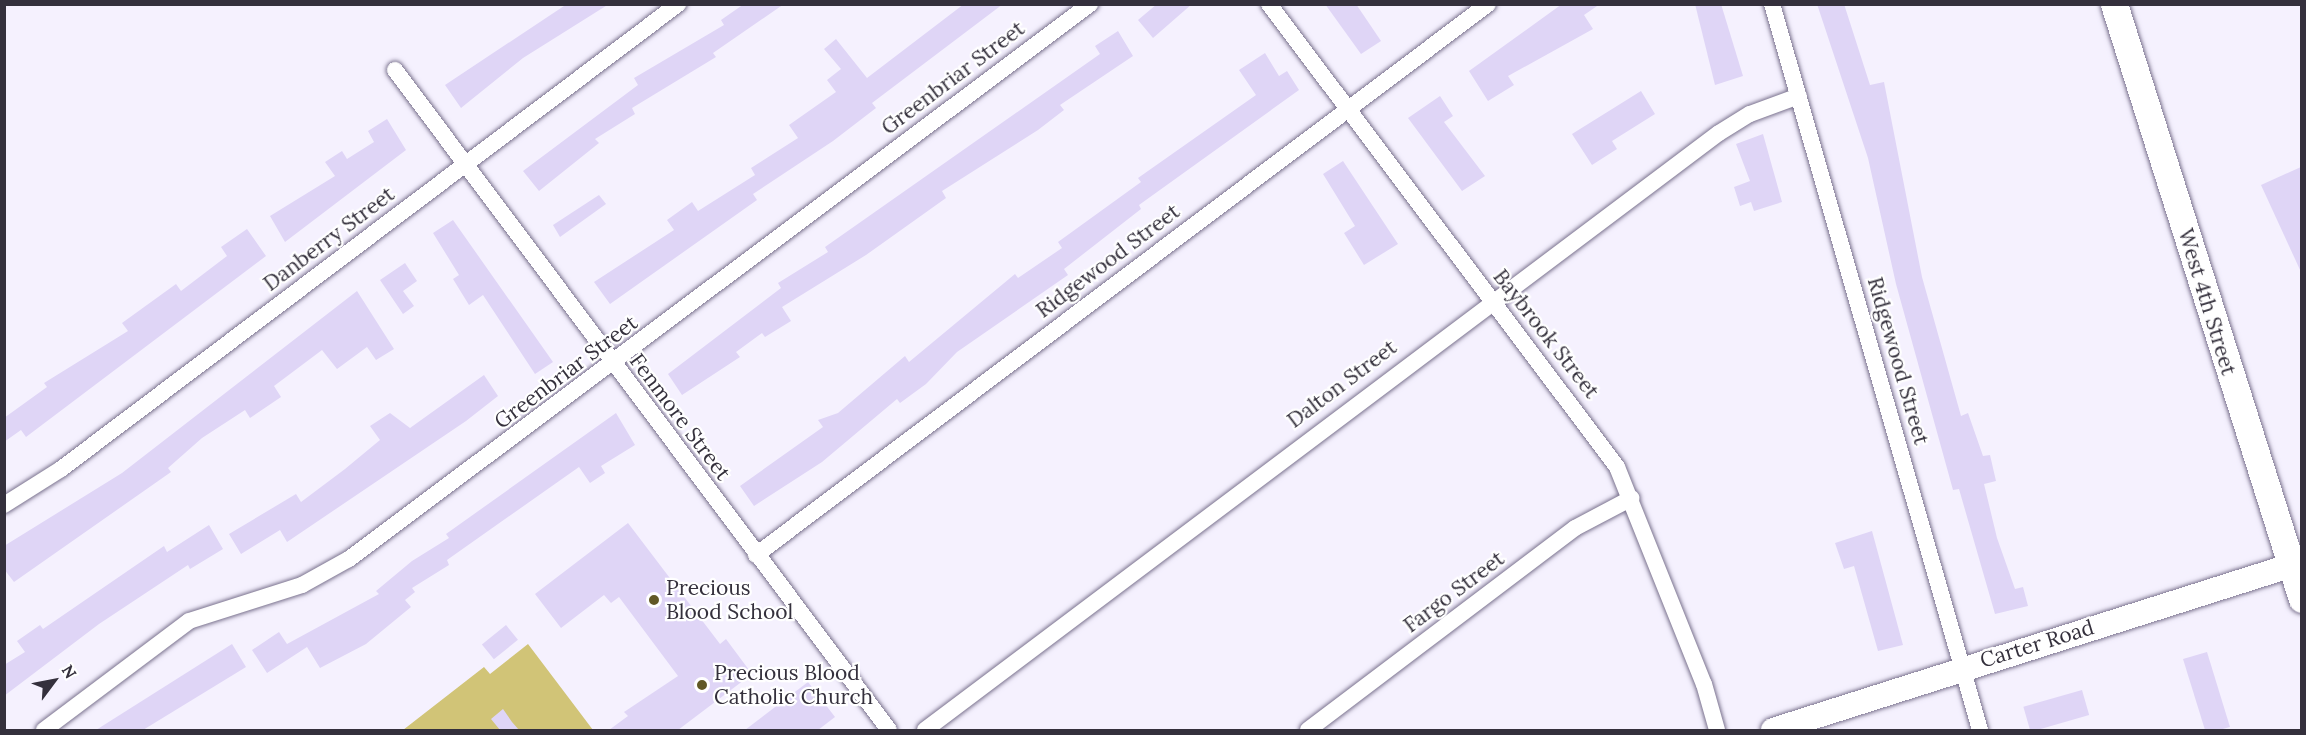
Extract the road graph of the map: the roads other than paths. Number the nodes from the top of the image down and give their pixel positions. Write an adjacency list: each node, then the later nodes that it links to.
1 (678, 4): 10 (street, Danberry Street)
2 (1090, 4): 12 (street, Greenbriar Street)
3 (1269, 4): 9 (street, Baybrook Street)
4 (1488, 4): 9 (street, Ridgewood Street)
5 (1772, 4): 8 (street, Ridgewood Street)
6 (2114, 4): 16 (main road, West 4th Street)
7 (395, 70): 10 (street, Fenmore Street)
8 (1800, 96): 11 (street, Dalton Street); 18 (street, Ridgewood Street)
9 (1347, 108): 11 (street, Baybrook Street); 15 (street, Ridgewood Street)
10 (465, 166): 12 (street, Fenmore Street); 14 (street, Danberry Street)
11 (1491, 302): 13 (street, Baybrook Street); 21 (street, Dalton Street)
12 (613, 366): 15 (street, Fenmore Street); 19 (street, Greenbriar Street)
13 (1632, 498): 22 (street, Fargo Street); 23 (street, Baybrook Street)
14 (4, 505)
15 (756, 555): 20 (street, Fenmore Street)
16 (2296, 563): 17 (main road, West 4th Street); 18 (main road, Carter Road)
17 (2301, 600)
18 (1962, 668): 24 (main road, Carter Road); 25 (street, Ridgewood Street)
19 (44, 730)
20 (889, 730)
21 (925, 730)
22 (1308, 730)
23 (1717, 730)
24 (1773, 730)
25 (1980, 730)

